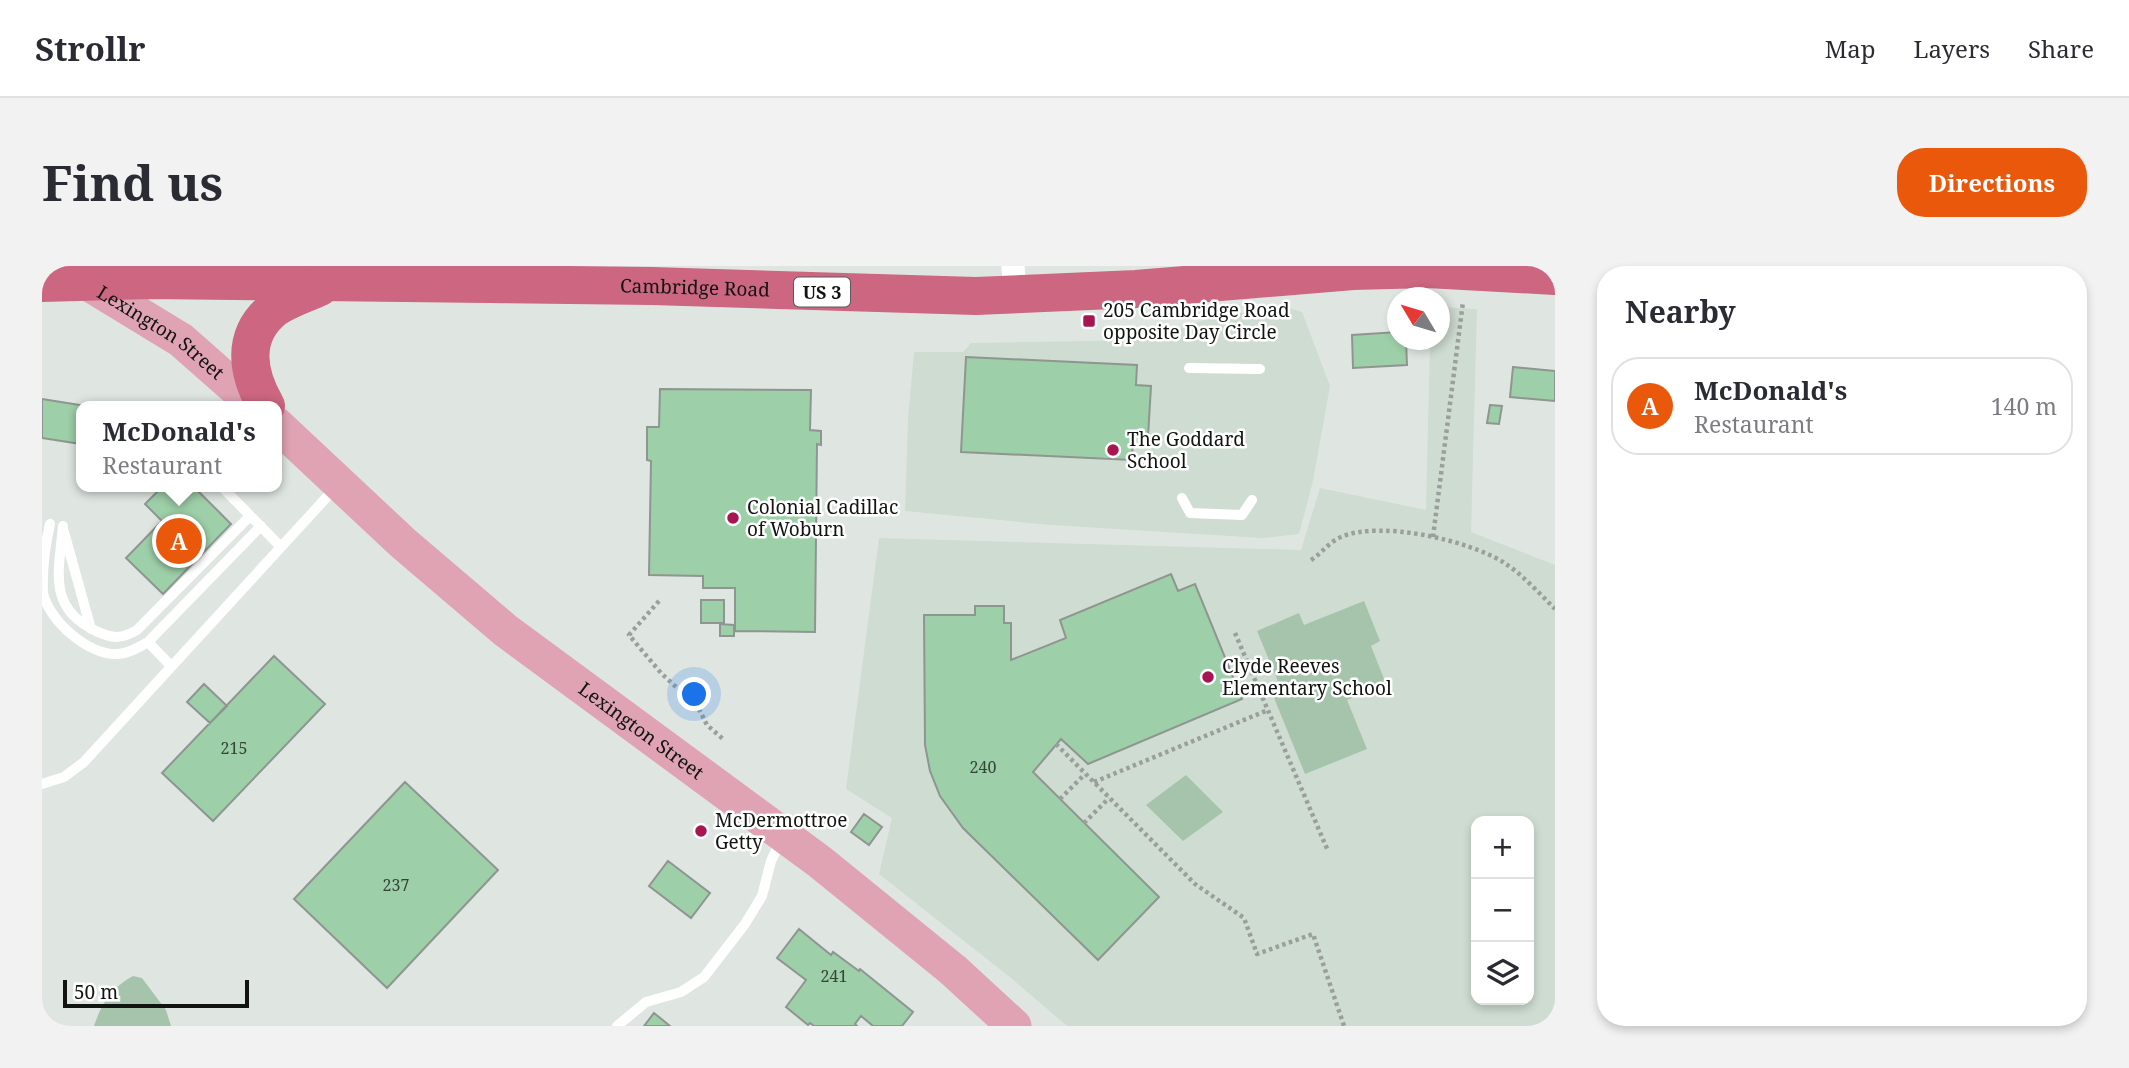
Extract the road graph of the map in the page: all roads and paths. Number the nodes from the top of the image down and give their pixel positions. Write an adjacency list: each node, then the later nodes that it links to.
1 (72, 274): 5 (highway, Cambridge Road / US 3); 6 (highway, Cambridge Road / US 3); 10 (main road, Lexington Street)
2 (1555, 275): 4 (highway, Cambridge Road / US 3)
3 (725, 277): 4 (highway, Cambridge Road / US 3); 6 (highway, Cambridge Road / US 3)
4 (1014, 280)
5 (42, 284)
6 (329, 284): 11 (highway)
7 (1464, 292): 20 (path)
8 (1189, 368): 9 (lane)
9 (1261, 369)
10 (251, 401)
11 (262, 401)
12 (282, 429): 13 (main road, Lexington Street)
13 (339, 484): 21 (lane); 38 (main road, Lexington Street)
14 (227, 492): 17 (lane)
15 (1182, 498): 16 (lane)
16 (1252, 500)
17 (250, 516): 19 (lane); 25 (lane)
18 (50, 524): 27 (lane)
19 (261, 526): 21 (lane); 27 (lane)
20 (1433, 537): 22 (path); 24 (path)
21 (281, 547): 28 (lane)
22 (1311, 559)
23 (659, 601): 30 (path)
24 (1555, 609)
25 (91, 629): 25 (lane)
26 (1236, 633): 29 (path)
27 (148, 642): 28 (lane)
28 (171, 666): 34 (lane)
29 (1268, 710): 33 (path); 39 (path)
30 (723, 739)
31 (1056, 744): 32 (path)
32 (1085, 774): 33 (path); 36 (path)
33 (1094, 783): 35 (path)
34 (42, 784)
35 (1109, 798): 37 (path); 42 (path)
36 (1060, 799)
37 (1084, 823)
38 (784, 835): 40 (lane); 41 (main road, Lexington Street)
39 (1328, 851)
40 (617, 1026)
41 (1014, 1026)
42 (1344, 1026)

